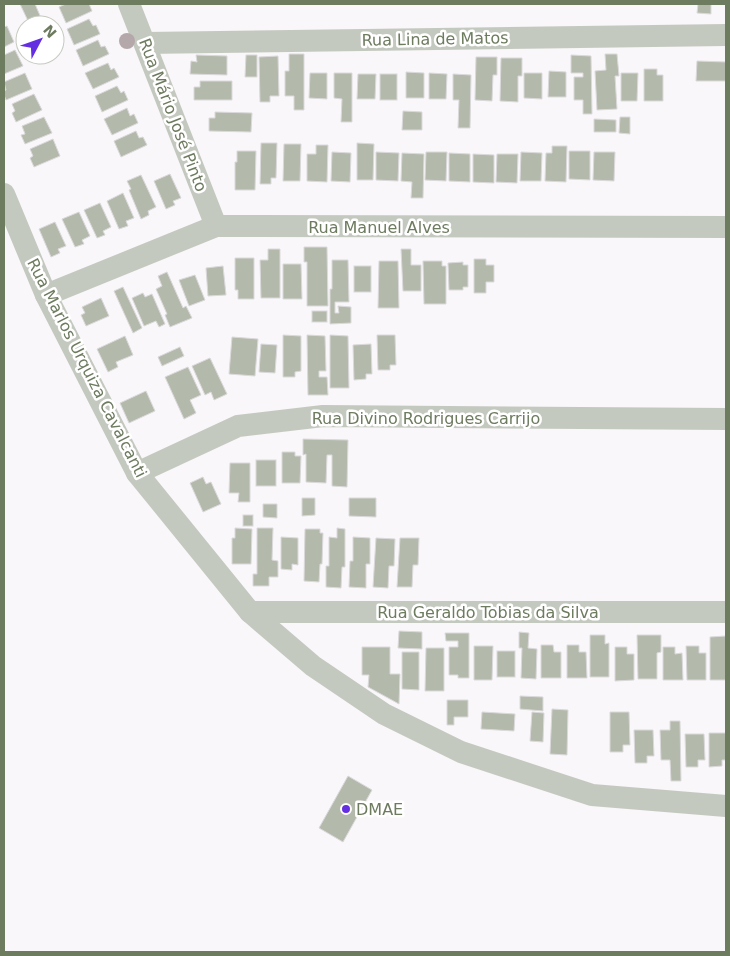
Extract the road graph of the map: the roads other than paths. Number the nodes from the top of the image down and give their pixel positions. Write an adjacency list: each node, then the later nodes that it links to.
1 (129, 4): 3 (street, Rua Mário José Pinto)
2 (726, 35): 3 (street, Rua Lina de Matos)
3 (145, 43): 5 (street, Rua Mário José Pinto)
4 (4, 194): 7 (street, Rua Marlos Urquiza Cavalcanti)
5 (216, 226): 6 (street, Rua Manuel Alves); 7 (street, Rua Manuel Alves)
6 (726, 227)
7 (46, 295): 9 (street, Rua Marlos Urquiza Cavalcanti)
8 (726, 419): 9 (street, Rua Divino Rodrigues Carrijo)
9 (137, 473): 10 (street, Rua Marlos Urquiza Cavalcanti)
10 (250, 612): 11 (street, Rua Geraldo Tobias da Silva); 12 (street, Rua Marlos Urquiza Cavalcanti)
11 (726, 612)
12 (726, 806)

